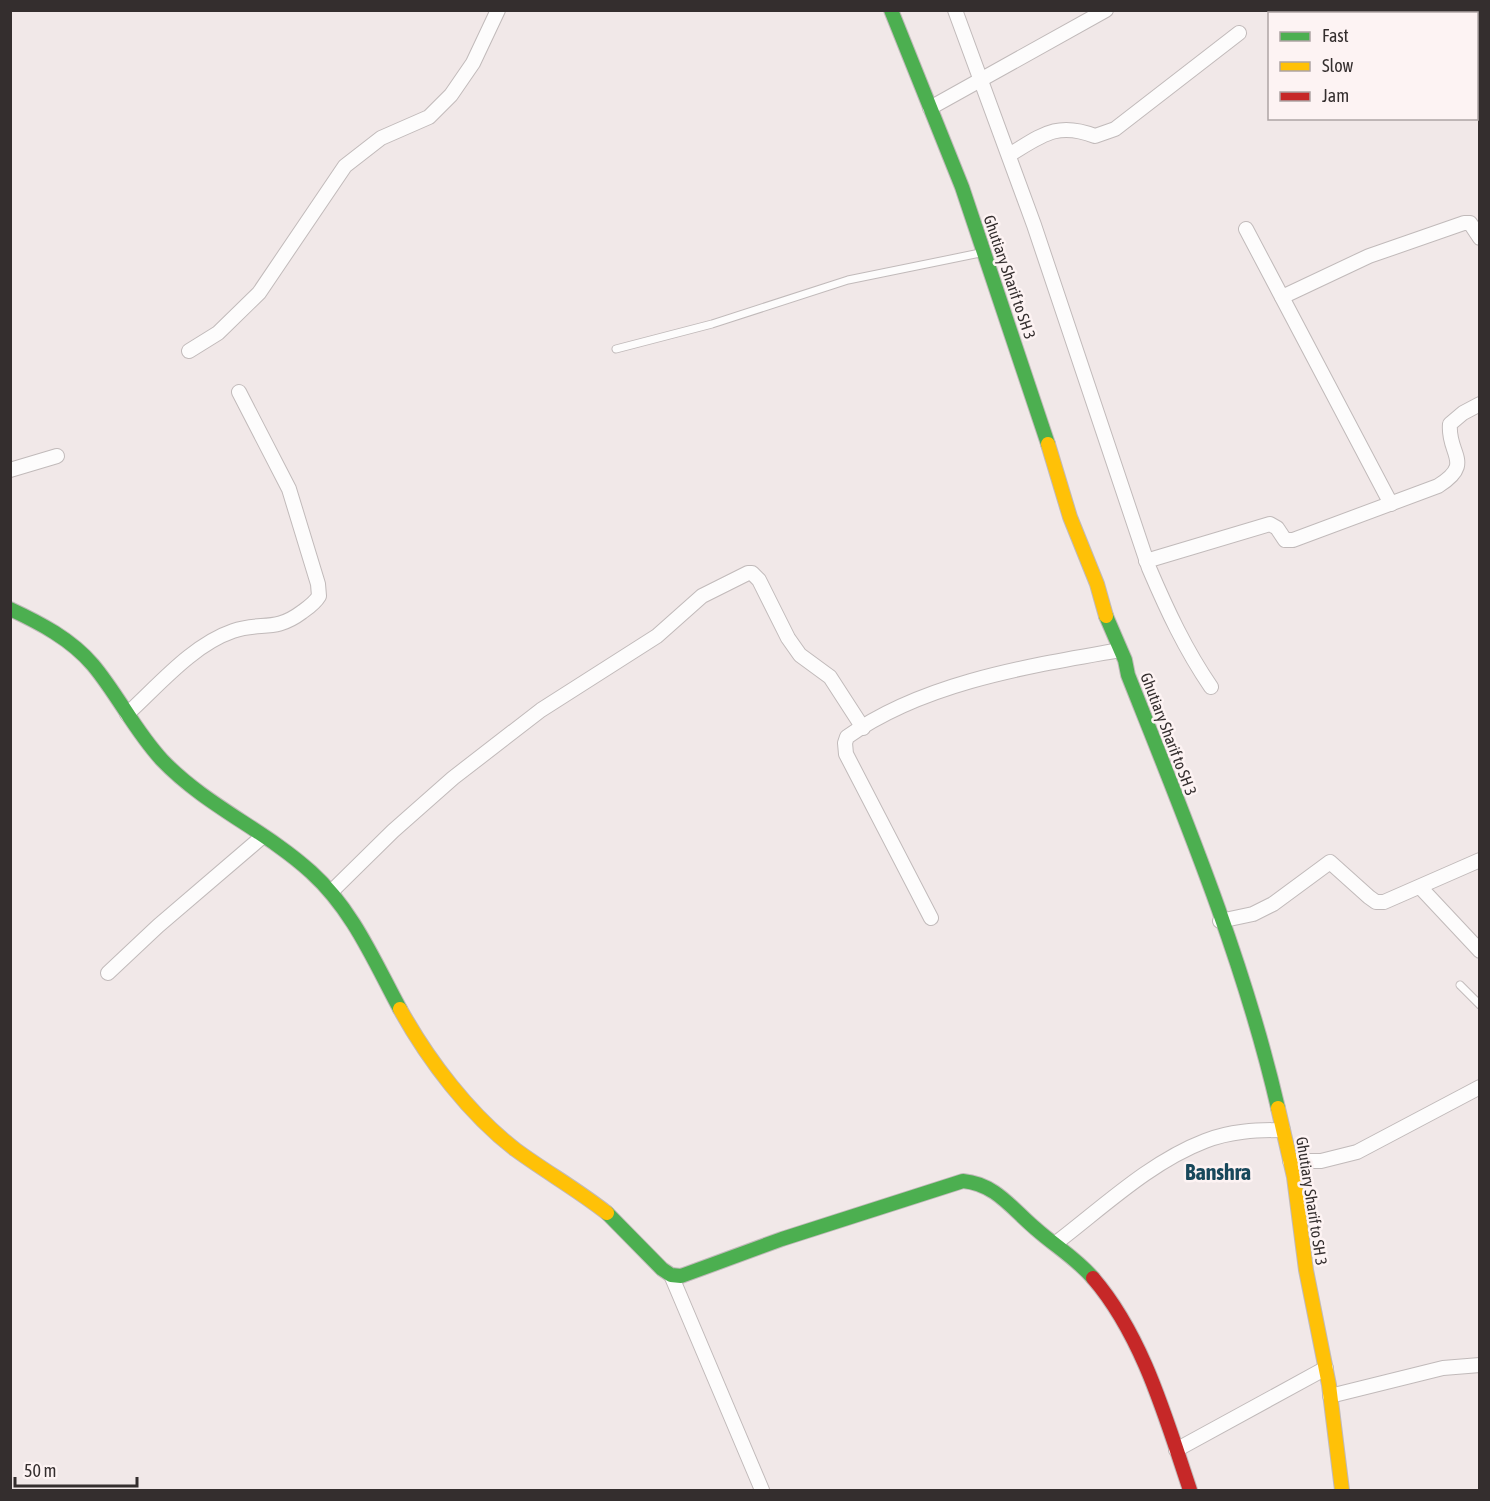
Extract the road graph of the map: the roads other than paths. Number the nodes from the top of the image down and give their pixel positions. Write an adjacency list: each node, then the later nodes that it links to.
1 (498, 10): 14 (street)
2 (891, 10): 7 (street, Ghutiary Sharif to SH 3)
3 (955, 10): 6 (street)
4 (1106, 10): 6 (street)
5 (1239, 33): 8 (street)
6 (975, 83): 7 (street); 8 (street)
7 (935, 104): 11 (street, Ghutiary Sharif to SH 3)
8 (1008, 155): 20 (street)
9 (1246, 229): 12 (street)
10 (1479, 238): 12 (street)
11 (982, 252): 13 (lane); 22 (street, Ghutiary Sharif to SH 3)
12 (1282, 297): 19 (street)
13 (616, 349)
14 (189, 351)
15 (239, 392): 24 (street)
16 (1479, 404): 19 (street)
17 (57, 456): 18 (street)
18 (10, 470)
19 (1391, 504): 20 (street)
20 (1146, 561): 23 (street)
21 (10, 609): 24 (street)
22 (1120, 650): 25 (street); 31 (street, Ghutiary Sharif to SH 3)
23 (1211, 687)
24 (128, 714): 26 (street)
25 (862, 728): 29 (street); 30 (street)
26 (262, 837): 29 (street); 33 (street)
27 (1479, 860): 28 (street)
28 (1420, 887): 31 (street); 32 (street)
29 (331, 892): 40 (street)
30 (931, 918)
31 (1220, 921): 37 (street, Ghutiary Sharif to SH 3)
32 (1479, 951)
33 (108, 973)
34 (1460, 985): 35 (lane)
35 (1479, 1005)
36 (1479, 1087): 38 (street)
37 (1283, 1130): 38 (street, Ghutiary Sharif to SH 3); 39 (street)
38 (1290, 1161): 42 (street, Ghutiary Sharif to SH 3)
39 (1056, 1243): 40 (street); 44 (street)
40 (671, 1275): 45 (street)
41 (1479, 1365): 43 (street)
42 (1326, 1368): 43 (street, Ghutiary Sharif to SH 3); 44 (street)
43 (1330, 1396): 47 (street, Ghutiary Sharif to SH 3)
44 (1176, 1450): 46 (street)
45 (762, 1491)
46 (1190, 1491)
47 (1342, 1491)

